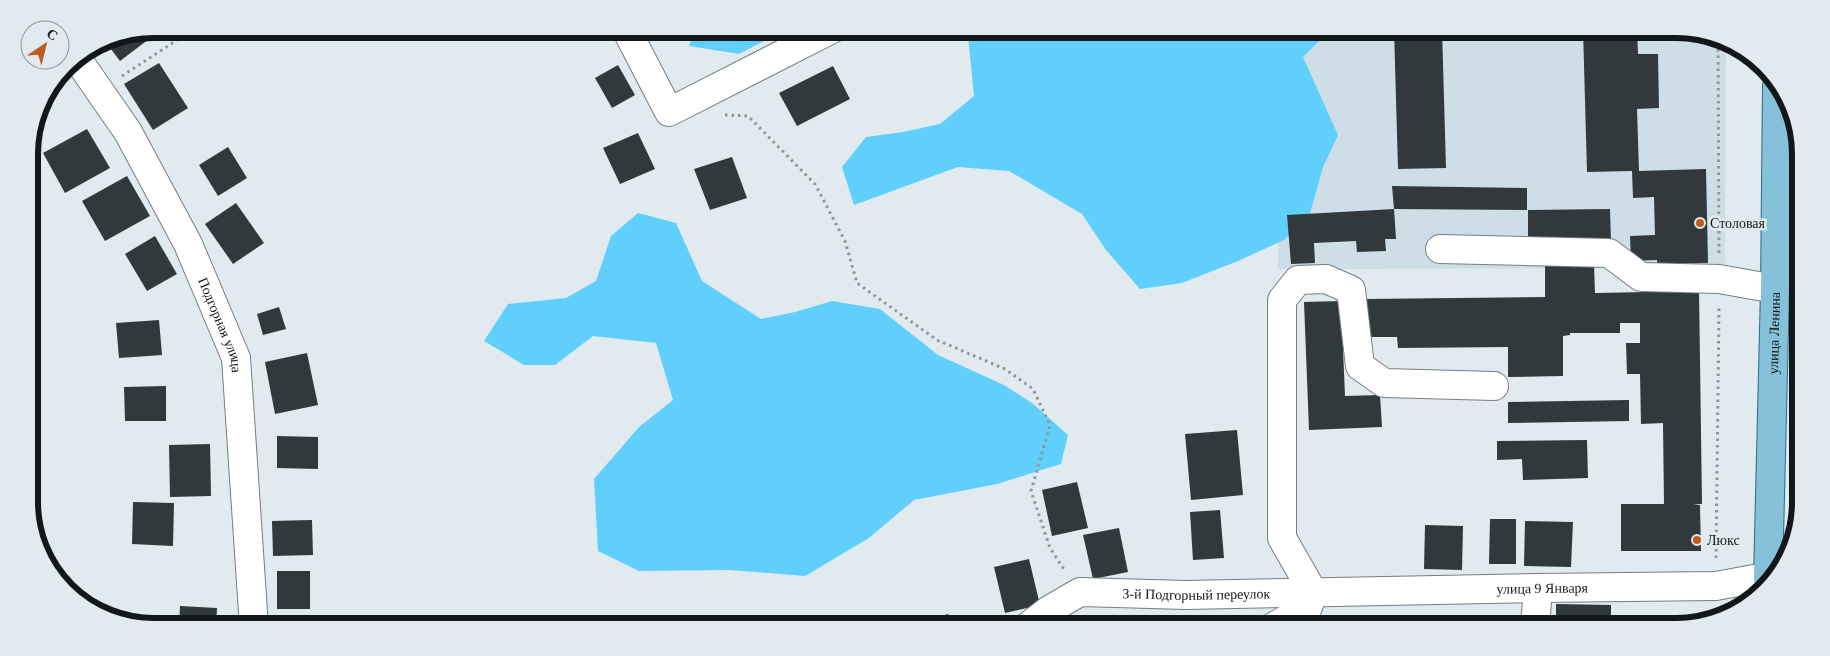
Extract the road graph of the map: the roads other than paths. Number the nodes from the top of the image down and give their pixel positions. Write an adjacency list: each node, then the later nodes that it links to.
1 (631, 38): 2 (street)
2 (814, 38)
3 (81, 63): 12 (street, Подгорная улица)
4 (1777, 96): 6 (main road, улица Ленина)
5 (1440, 249): 6 (street)
6 (1775, 289): 8 (main road, улица Ленина)
7 (1494, 386): 11 (street)
8 (1769, 571)
9 (1764, 578): 10 (street, улица 9 Января)
10 (1538, 588): 11 (street, улица 9 Января); 15 (street)
11 (1314, 592): 13 (street, 3-й Подгорный переулок); 14 (street)
12 (253, 618)
13 (1039, 618)
14 (1288, 618)
15 (1536, 618)

